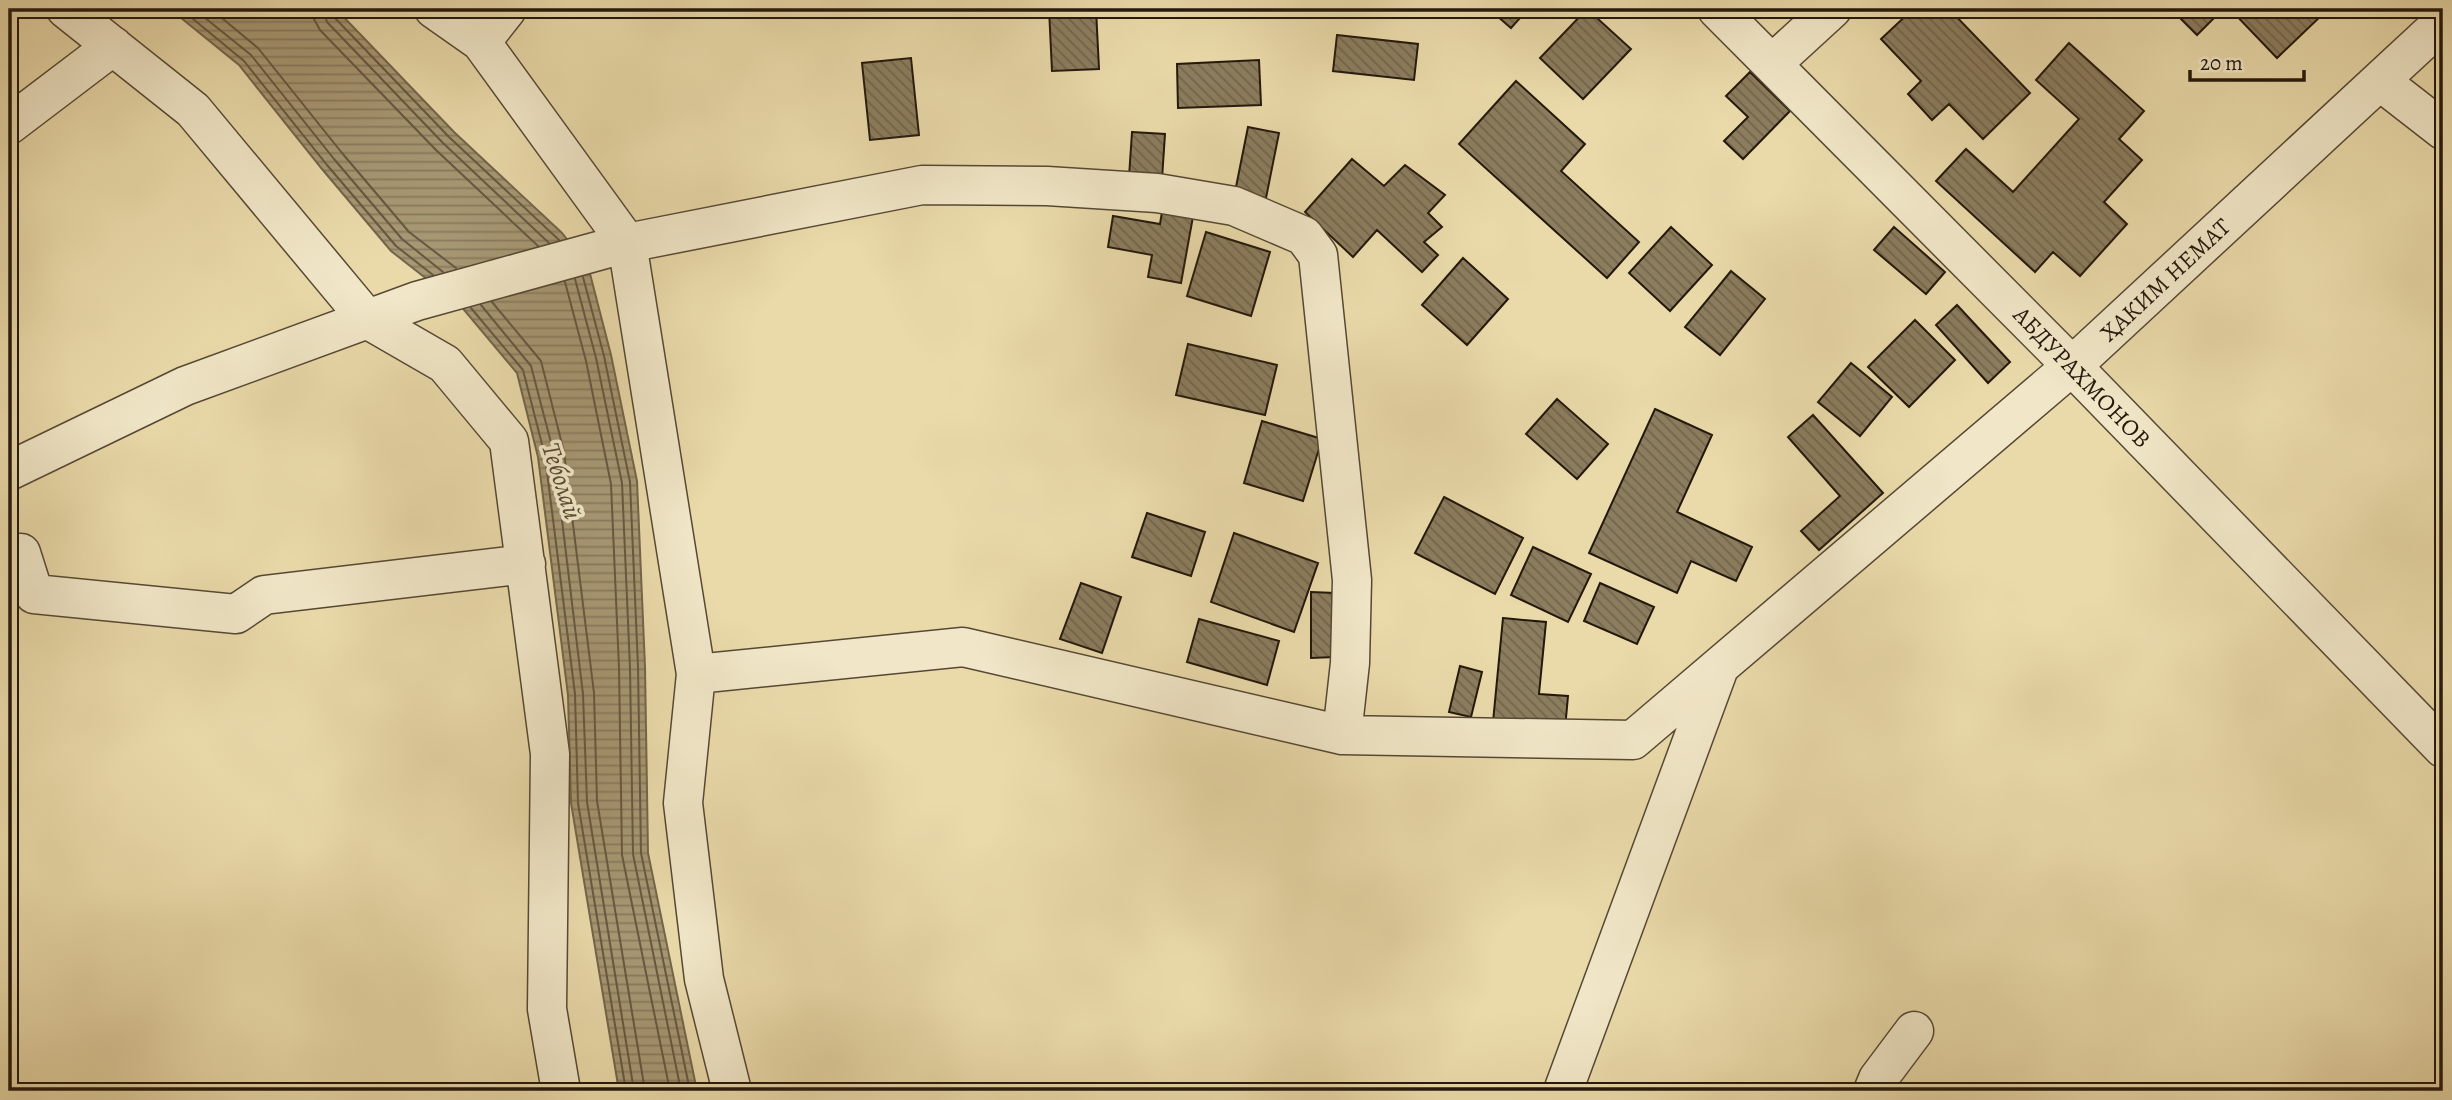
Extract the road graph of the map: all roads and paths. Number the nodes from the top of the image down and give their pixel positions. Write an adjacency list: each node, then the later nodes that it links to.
1 (66, 9): 8 (street)
2 (434, 9): 7 (street)
3 (508, 9): 7 (street)
4 (1717, 9): 9 (street, АБДУРАХМОНОВ)
5 (1832, 9): 9 (street)
6 (2443, 22): 10 (street, ҲАКИМ НЕМАТ)
7 (481, 42): 13 (street)
8 (113, 46): 11 (street); 14 (street)
9 (1772, 64): 15 (street, АБДУРАХМОНОВ)
10 (2380, 80): 12 (street); 15 (street, ҲАКИМ НЕМАТ)
11 (9, 125)
12 (2443, 130)
13 (627, 243): 14 (street); 20 (street); 21 (street)
14 (367, 319): 16 (street); 18 (street)
15 (2072, 366): 19 (street, ҲАКИМ НЕМАТ); 22 (street, АБДУРАХМОНОВ)
16 (9, 471)
17 (9, 554): 18 (street)
18 (526, 564): 24 (street)
19 (1720, 666): 21 (street, ҲАКИМ НЕМАТ); 26 (street)
20 (696, 674): 21 (street, ҲАКИМ НЕМАТ); 25 (street)
21 (1342, 735)
22 (2443, 748)
23 (1913, 1031): 27 (street)
24 (561, 1091)
25 (732, 1091)
26 (1563, 1091)
27 (1873, 1091)

